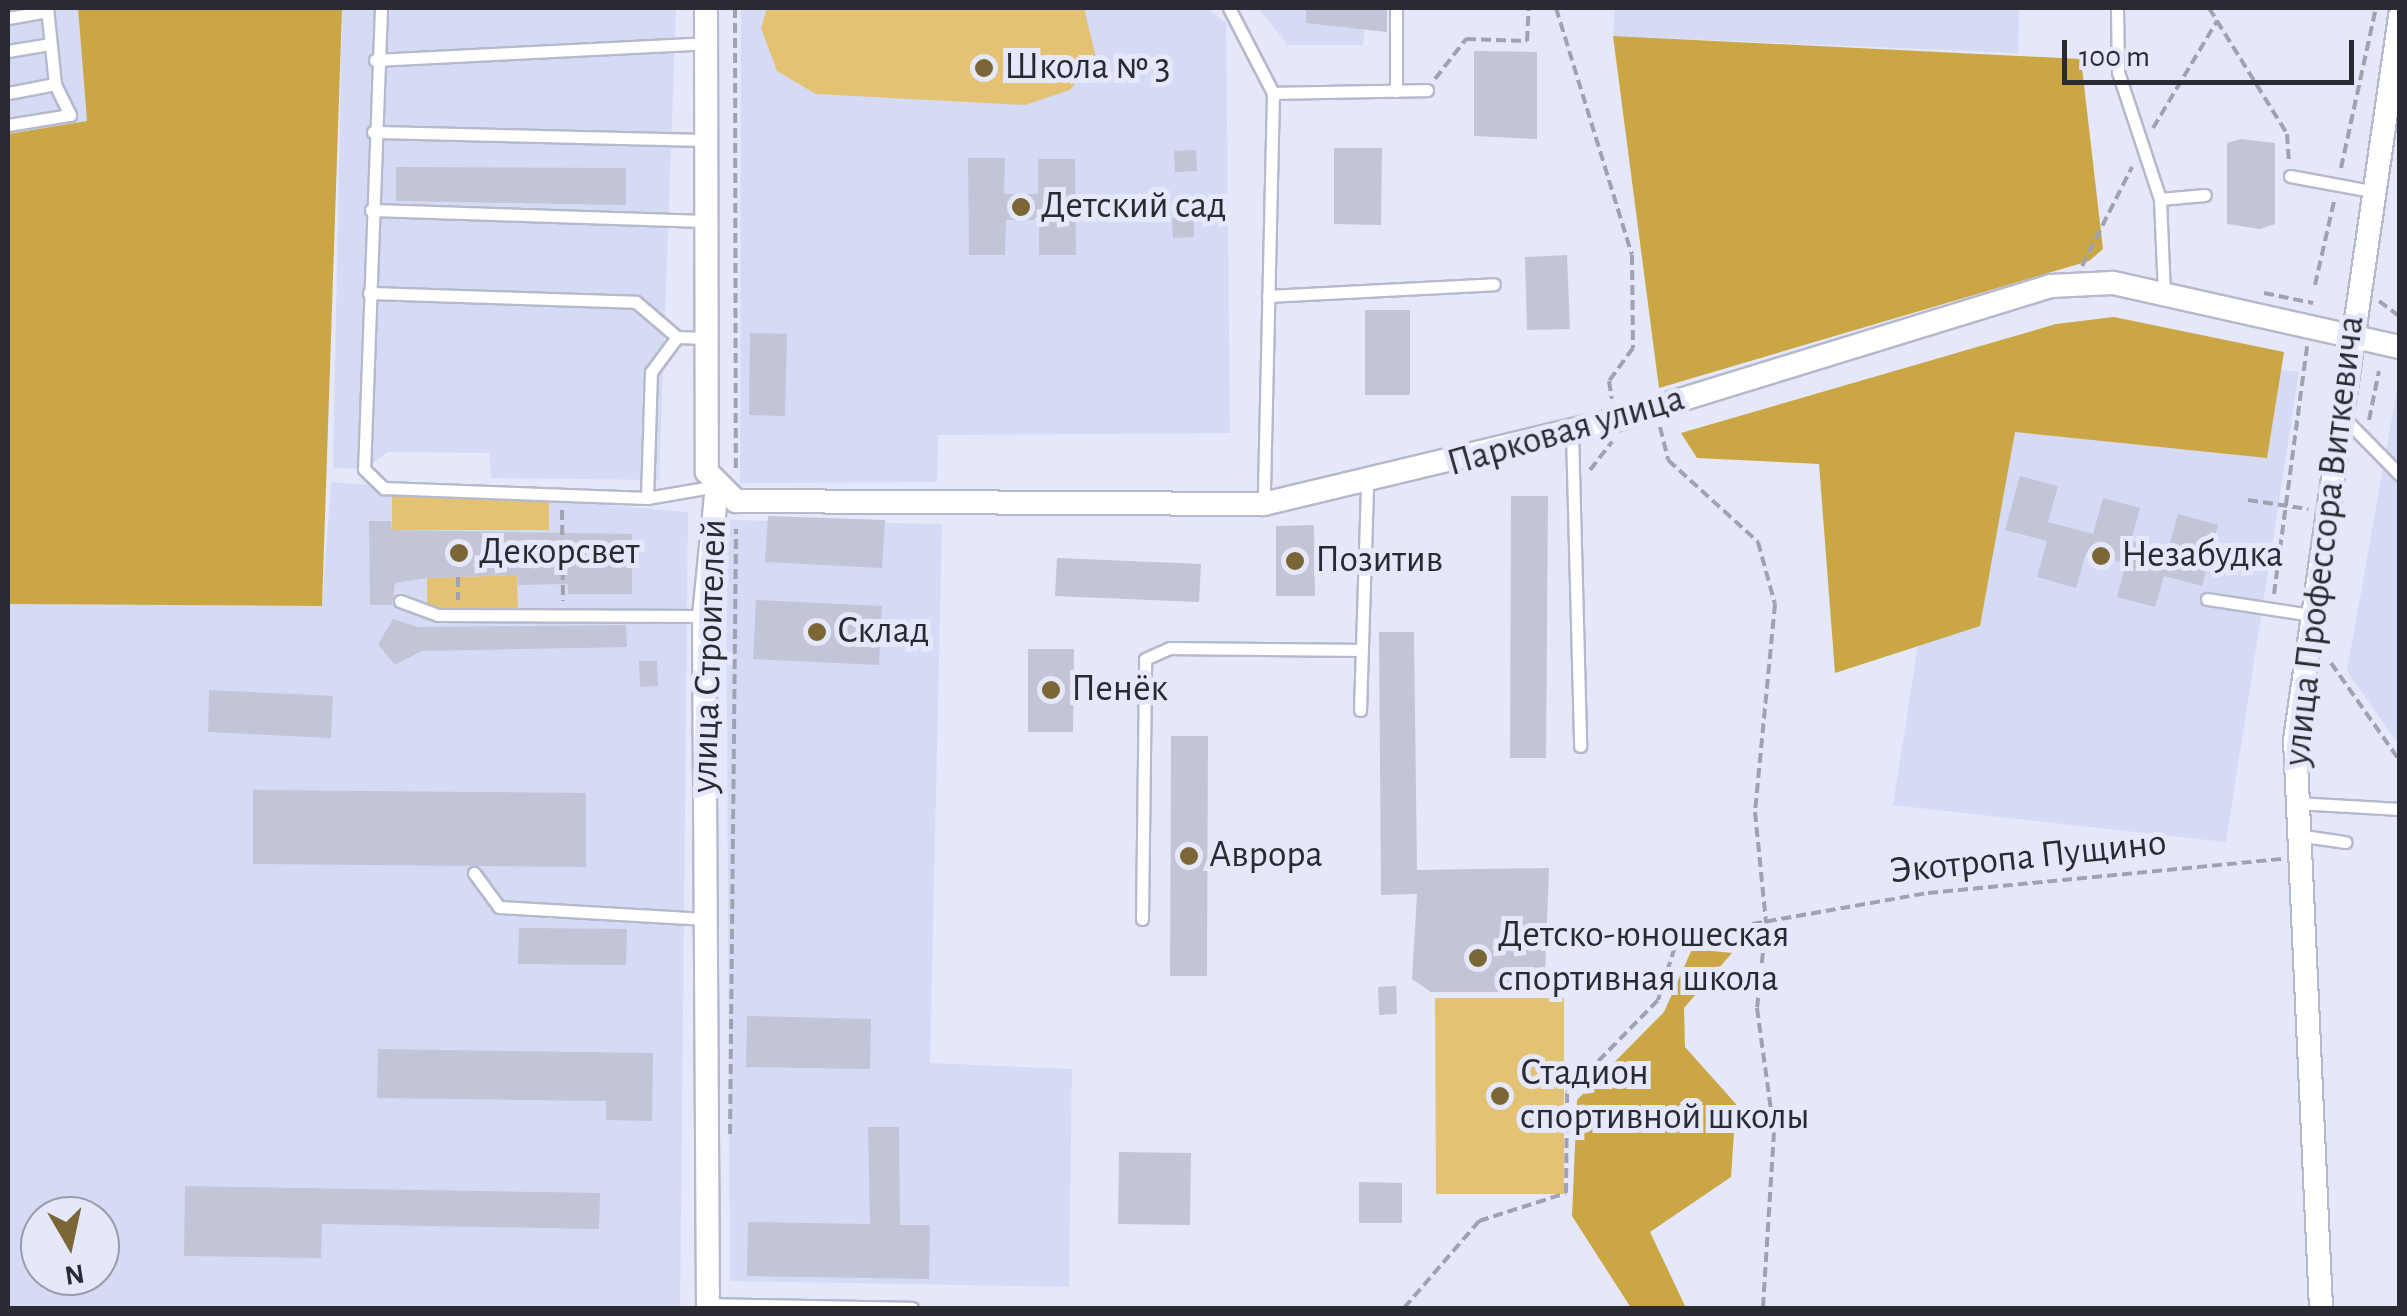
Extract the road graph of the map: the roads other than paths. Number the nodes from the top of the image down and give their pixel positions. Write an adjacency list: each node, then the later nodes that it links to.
1 (381, 8): 12 (lane)
2 (706, 8): 9 (street, улица Строителей)
3 (1229, 8): 17 (lane)
4 (1396, 8): 15 (lane)
5 (2117, 8): 24 (lane)
6 (47, 9): 8 (lane); 10 (lane)
7 (2400, 17): 22 (street, улица Профессора Виткевича)
8 (8, 18)
9 (706, 42): 12 (lane); 20 (street, улица Строителей)
10 (50, 44): 11 (lane); 13 (lane)
11 (8, 51)
12 (376, 60): 19 (lane)
13 (54, 84): 16 (lane); 18 (lane)
14 (1426, 90): 15 (lane)
15 (1396, 91): 17 (lane)
16 (8, 92)
17 (1273, 93): 30 (lane)
18 (8, 125)
19 (374, 132): 20 (lane); 25 (lane)
20 (708, 140): 26 (street, улица Строителей)
21 (2290, 176): 22 (lane)
22 (2371, 192): 31 (street, улица Профессора Виткевича)
23 (2205, 195): 24 (lane)
24 (2160, 199): 29 (lane)
25 (371, 210): 26 (lane); 28 (lane)
26 (706, 220): 33 (street, улица Строителей)
27 (1494, 284): 30 (lane)
28 (369, 292): 32 (lane); 40 (lane)
29 (2164, 294): 31 (street, Парковая улица); 36 (street, Парковая улица)
30 (1268, 296): 41 (lane)
31 (2348, 334): 34 (street, Парковая улица); 35 (street, улица Профессора Виткевича)
32 (677, 337): 33 (lane); 40 (lane)
33 (705, 338): 39 (street, улица Строителей)
34 (2400, 347)
35 (2338, 413): 37 (lane); 44 (street, улица Профессора Виткевича)
36 (1573, 439): 38 (street, Парковая улица); 48 (lane)
37 (2400, 475)
38 (1367, 485): 41 (street, Парковая улица); 46 (lane)
39 (726, 493): 40 (lane); 41 (street, Парковая улица); 45 (street, улица Строителей)
40 (646, 498)
41 (1264, 504)
42 (2207, 599): 44 (lane)
43 (400, 601): 45 (lane)
44 (2312, 615): 49 (street, улица Профессора Виткевича)
45 (704, 616): 54 (street, улица Строителей)
46 (1361, 650): 47 (lane); 55 (lane)
47 (1360, 710)
48 (1580, 746)
49 (2296, 803): 50 (lane); 52 (street, улица Профессора Виткевича)
50 (2400, 809)
51 (2345, 842): 52 (lane)
52 (2297, 846): 58 (street, улица Профессора Виткевича)
53 (474, 873): 54 (lane)
54 (706, 919): 56 (street, улица Строителей)
55 (1142, 919)
56 (708, 1306): 57 (lane)
57 (912, 1308)
58 (2321, 1308)

